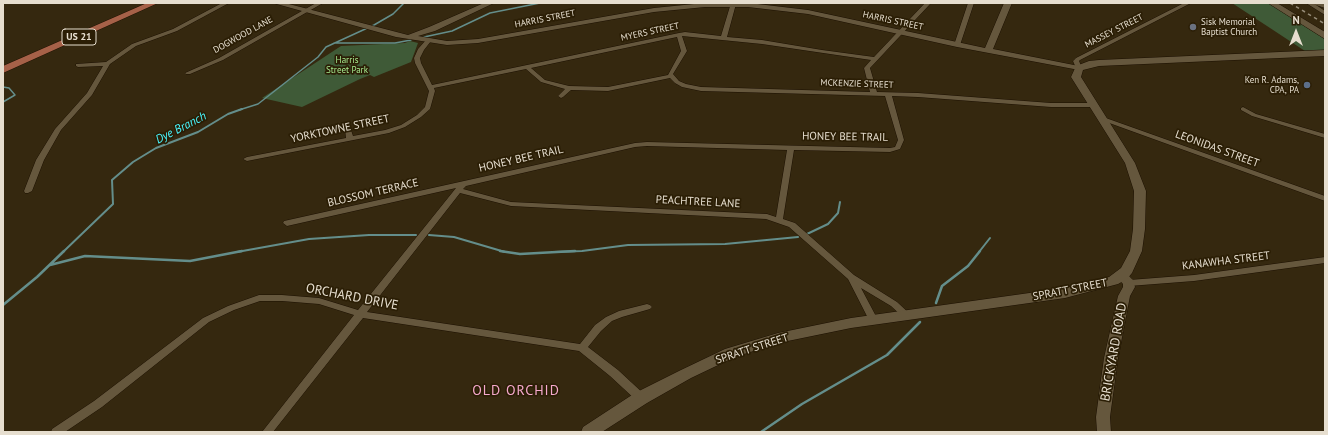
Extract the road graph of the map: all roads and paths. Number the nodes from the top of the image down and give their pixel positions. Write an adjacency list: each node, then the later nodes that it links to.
1 (154, 3): 31 (main road, US 21)
2 (226, 3): 27 (street)
3 (278, 3): 15 (street, HARRIS STREET)
4 (320, 3): 15 (street, DOGWOOD LANE)
5 (490, 3): 20 (street)
6 (928, 3): 17 (street)
7 (971, 3): 23 (street)
8 (1008, 3): 24 (street)
9 (1188, 3): 30 (street, MASSEY STREET)
10 (1272, 3): 19 (main road)
11 (1309, 3): 16 (street)
12 (1315, 3): 14 (street)
13 (733, 4): 17 (street, HARRIS STREET); 21 (street); 22 (street, HARRIS STREET)
14 (1325, 6)
15 (306, 11): 20 (street, HARRIS STREET); 32 (street, DOGWOOD LANE)
16 (1325, 13)
17 (900, 33): 23 (street, HARRIS STREET); 26 (street)
18 (679, 35): 21 (street, MYERS STREET); 29 (street, MYERS STREET); 33 (street)
19 (1325, 36)
20 (408, 37): 22 (street, HARRIS STREET)
21 (724, 37): 26 (street, MYERS STREET)
22 (428, 41): 34 (street)
23 (957, 45): 24 (street, HARRIS STREET)
24 (988, 51): 30 (street, HARRIS STREET)
25 (1325, 54): 30 (main road)
26 (876, 59): 36 (street)
27 (107, 64): 28 (street); 48 (street)
28 (78, 65)
29 (527, 66): 34 (street, MYERS STREET); 35 (street)
30 (1079, 68): 39 (main road, SPRATT STREET)
31 (3, 70)
32 (188, 73)
33 (671, 76): 35 (street); 36 (street, MCKENZIE STREET)
34 (430, 87): 44 (street, YORKTOWNE STREET)
35 (569, 88): 38 (street)
36 (874, 94): 37 (street, MCKENZIE STREET)
37 (888, 94): 39 (street, MCKENZIE STREET); 45 (street, HONEY BEE TRAIL)
38 (561, 96)
39 (1093, 105): 41 (main road, SPRATT STREET)
40 (1243, 109): 43 (street)
41 (1103, 119): 49 (street, LEONIDAS STREET); 54 (main road, SPRATT STREET)
42 (343, 126): 44 (street)
43 (1325, 136)
44 (350, 140): 46 (street, YORKTOWNE STREET)
45 (791, 147): 47 (street, HONEY BEE TRAIL); 50 (street)
46 (247, 159)
47 (461, 187): 50 (street, PEACHTREE LANE); 51 (street, BLOSSOM TERRACE); 56 (street)
48 (28, 191)
49 (1325, 199)
50 (779, 221): 53 (street, PEACHTREE LANE)
51 (287, 223)
52 (1325, 260): 54 (street, KANAWHA STREET)
53 (851, 277): 57 (street, PEACHTREE LANE); 58 (street)
54 (1126, 280): 57 (main road, SPRATT STREET); 64 (street, BRICKYARD ROAD)
55 (646, 306): 59 (street)
56 (361, 314): 59 (street, ORCHARD DRIVE); 61 (street, ORCHARD DRIVE); 62 (street)
57 (906, 315): 58 (main road, SPRATT STREET)
58 (873, 320): 60 (main road, SPRATT STREET)
59 (582, 348): 60 (street, ORCHARD DRIVE)
60 (642, 398): 63 (main road, SPRATT STREET)
61 (56, 432)
62 (267, 432)
63 (589, 432)
64 (1104, 432)

